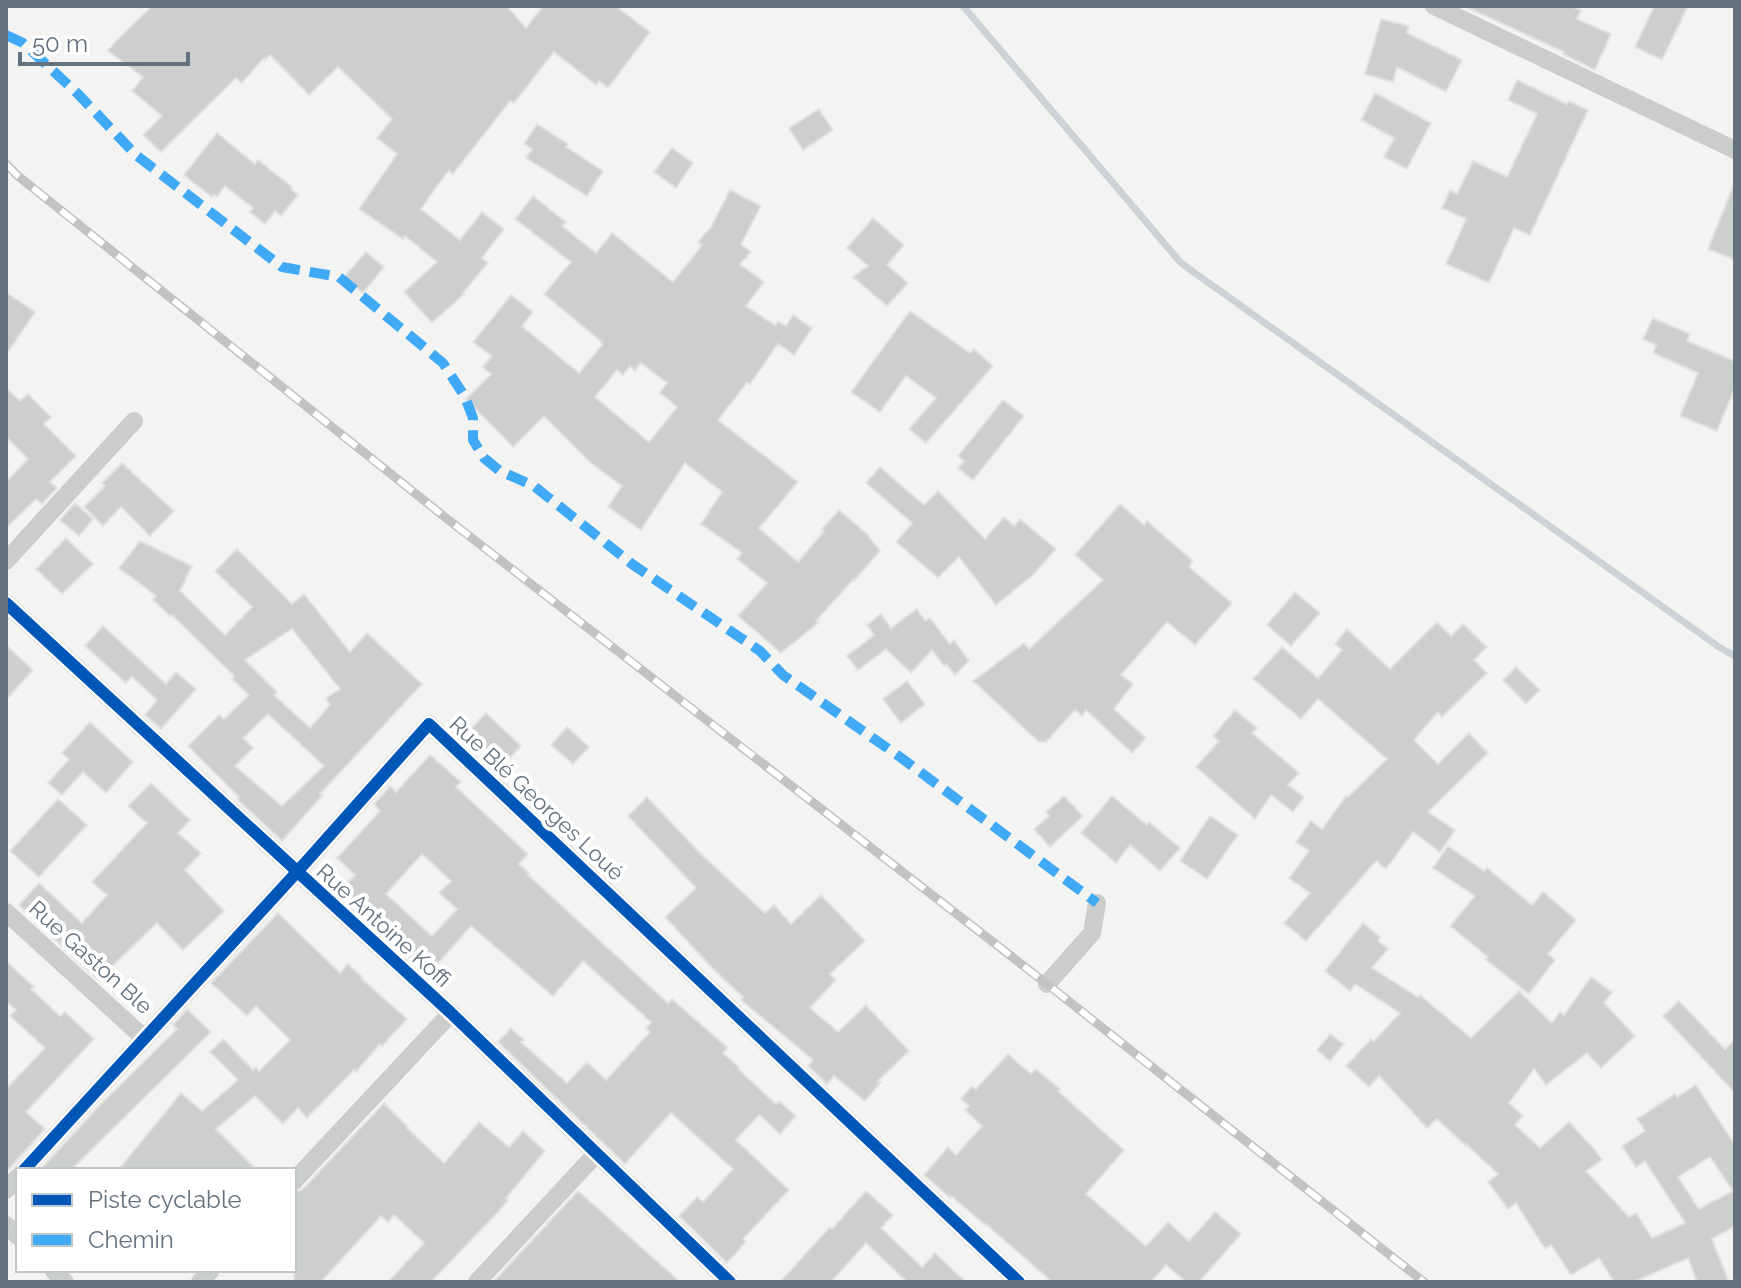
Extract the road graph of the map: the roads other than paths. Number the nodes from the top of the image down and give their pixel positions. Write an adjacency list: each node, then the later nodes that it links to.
1 (1434, 6): 2 (street)
2 (1735, 150)
3 (134, 421): 4 (street)
4 (6, 561)
5 (6, 603): 6 (street, Rue Antoine Koffi)
6 (297, 872): 10 (street, Rue Antoine Koffi); 11 (street, Rue Blé Georges Loué); 17 (street, Rue Blé Georges Loué)
7 (1097, 903): 9 (street)
8 (6, 912): 11 (street, Rue Gaston Ble)
9 (1047, 984)
10 (451, 1013): 12 (street, Rue Antoine Koffi); 14 (street)
11 (144, 1038): 13 (street, Rue Blé Georges Loué)
12 (596, 1154): 15 (street); 16 (street, Rue Antoine Koffi)
13 (26, 1168)
14 (296, 1179)
15 (477, 1282)
16 (730, 1282)
17 (1019, 1282)

